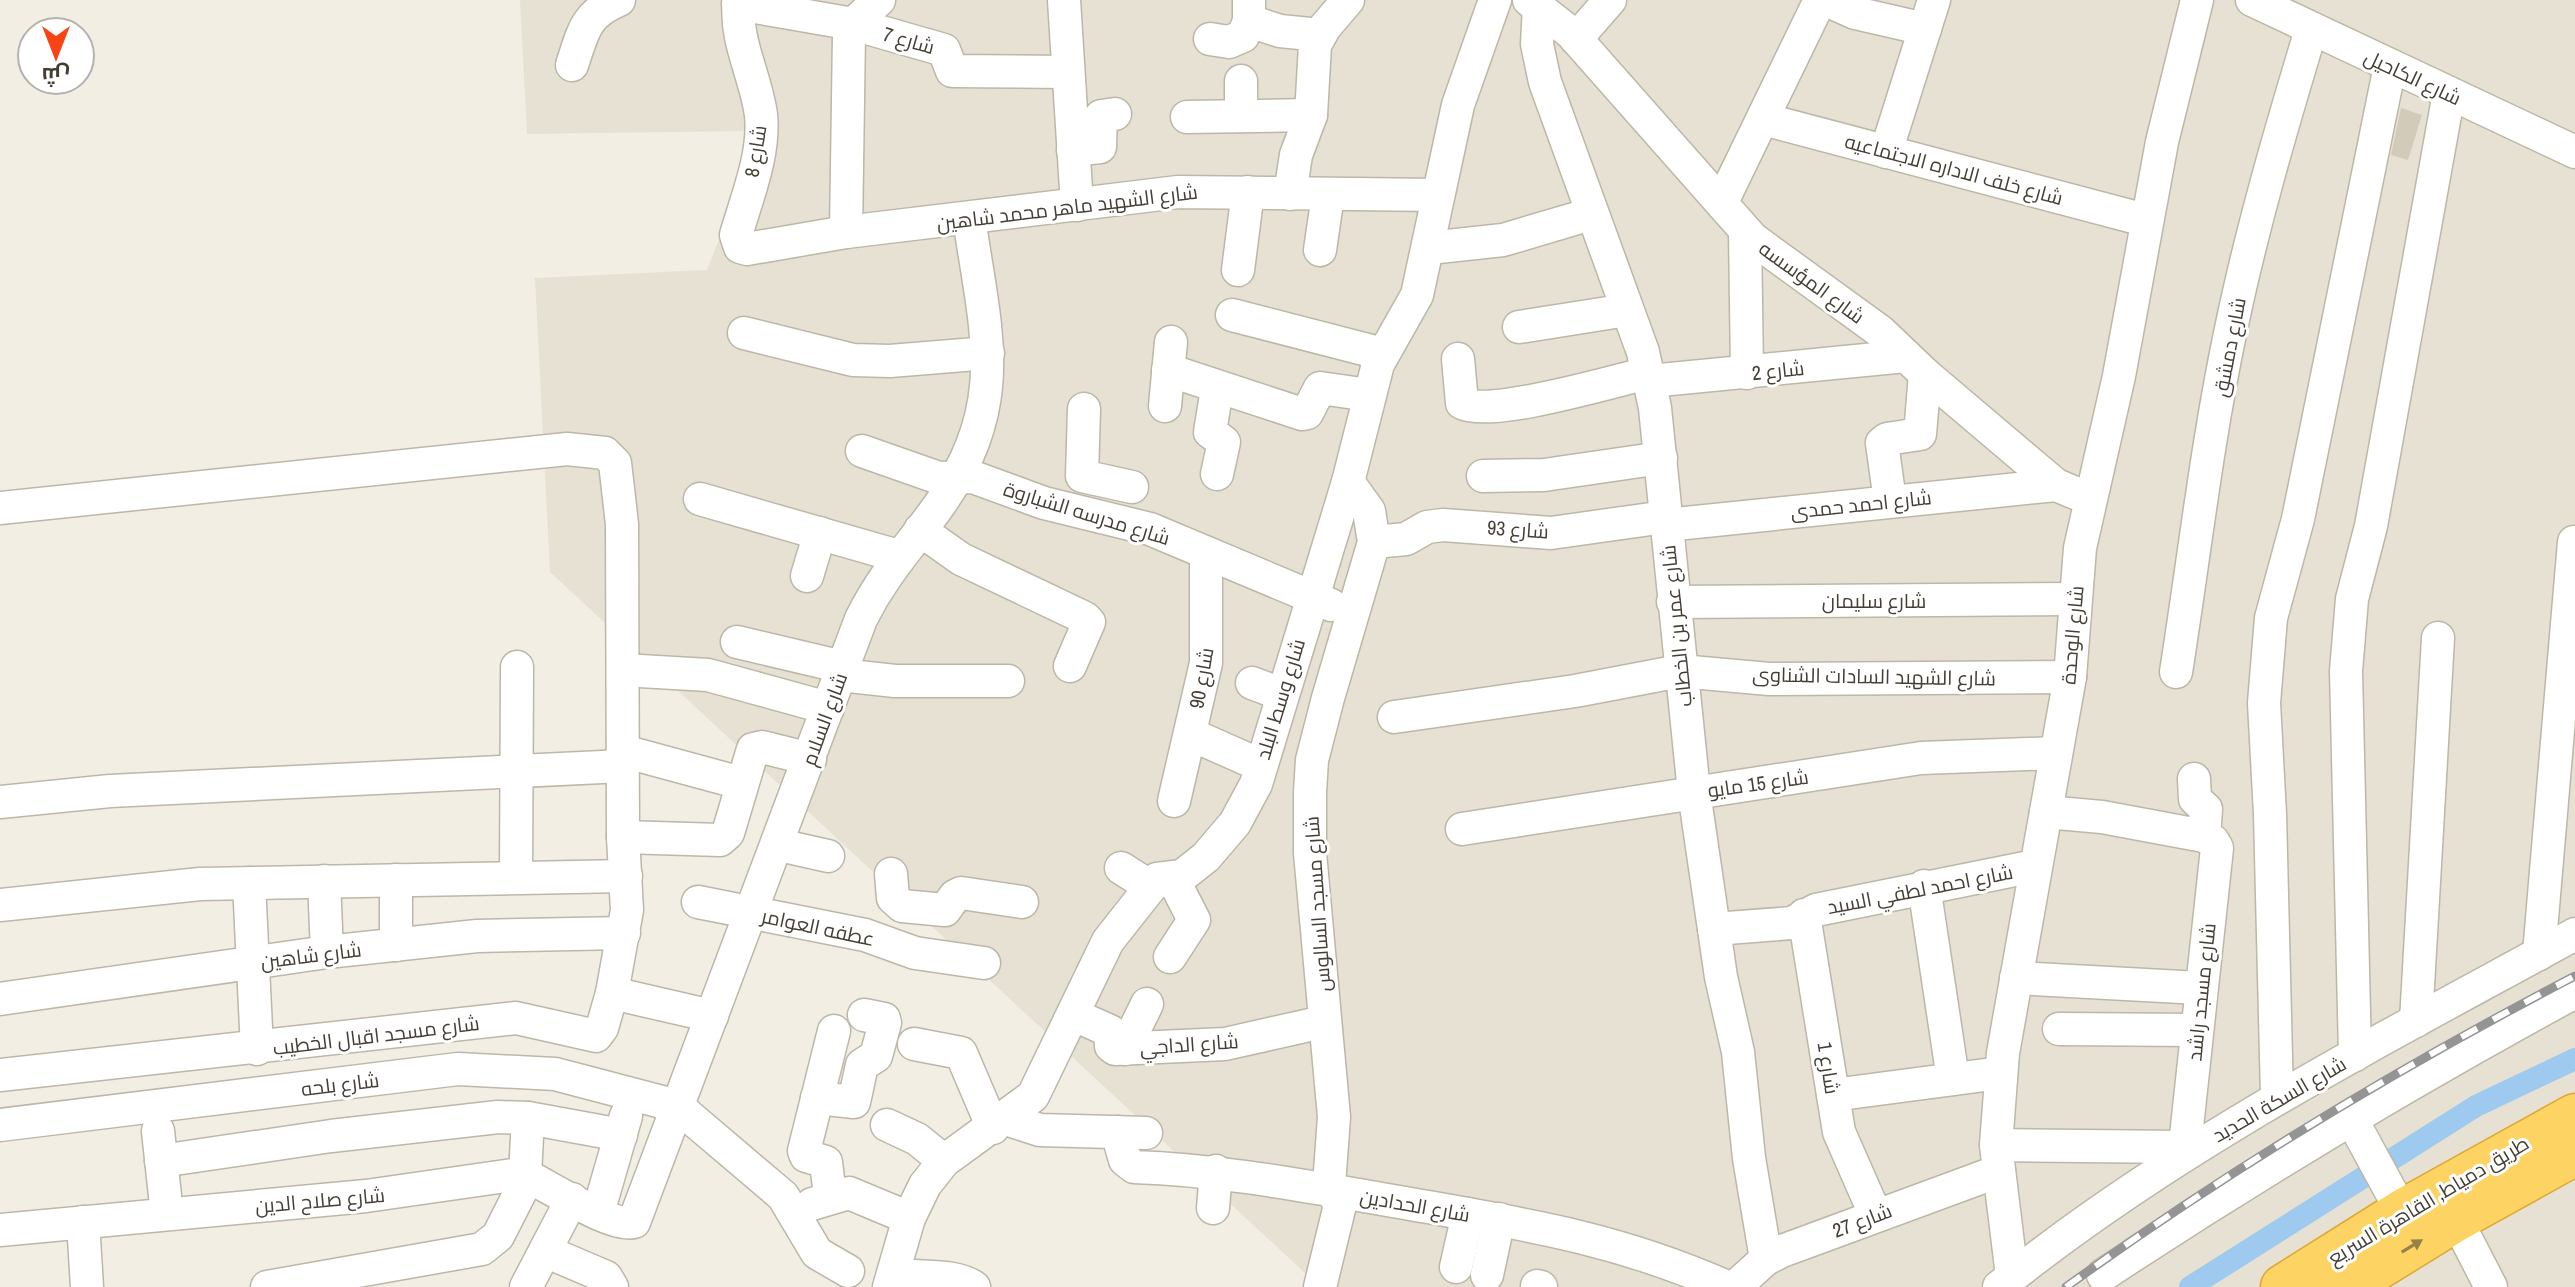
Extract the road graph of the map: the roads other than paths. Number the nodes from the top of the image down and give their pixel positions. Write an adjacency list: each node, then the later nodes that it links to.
1 (619, 0): 20 (street)
2 (879, 0): 15 (street)
3 (1064, 0): 22 (street)
4 (1348, 0): 17 (street)
5 (1495, 0): 36 (street, شارع وسط البلد)
6 (1610, 0): 19 (street)
7 (1823, 0): 14 (street); 29 (street)
8 (2197, 0): 41 (street, شارع الوحدة)
9 (2252, 0): 16 (street, شارع الكاحيل)
10 (738, 2): 12 (street, شارع 7); 45 (street, شارع 8)
11 (1534, 3): 19 (street, شارع المؤسسه); 39 (street, شارع عمر بن الخطاب)
12 (800, 7): 15 (street, شارع 7)
13 (1249, 10): 17 (street); 18 (street)
14 (1929, 14): 31 (street)
15 (853, 24): 22 (street, شارع 7); 43 (street)
16 (2311, 30): 21 (street, شارع الكاحيل); 95 (street, شارع دمشق)
17 (1320, 35): 26 (street)
18 (1210, 39)
19 (1576, 39): 37 (street, شارع المؤسسه)
20 (572, 65)
21 (2390, 66): 24 (street, شارع الكاحيل); 169 (street)
22 (1066, 72): 30 (street)
23 (1241, 81): 27 (street)
24 (2449, 93): 32 (street, شارع الكاحيل); 161 (street)
25 (1115, 114): 30 (street)
26 (1311, 115): 27 (street); 34 (street)
27 (1241, 116): 28 (street)
28 (1187, 117)
29 (1763, 119): 31 (street, شارع خلف الاداره الاجتماعيه); 37 (street)
30 (1073, 150): 38 (street)
31 (1886, 152): 41 (street, شارع خلف الاداره الاجتماعيه)
32 (2575, 152)
33 (1248, 192): 34 (street, شارع الشهيد ماهر محمد شاهين); 38 (street, شارع الشهيد ماهر محمد شاهين); 47 (street)
34 (1290, 194): 35 (street, شارع الشهيد ماهر محمد شاهين)
35 (1328, 195): 36 (street, شارع الشهيد ماهر محمد شاهين); 46 (street)
36 (1437, 195): 44 (street, شارع وسط البلد)
37 (1722, 202): 42 (street, شارع المؤسسه)
38 (1077, 205): 40 (street, شارع الشهيد ماهر محمد شاهين)
39 (1591, 214): 44 (street); 48 (street, شارع عمر بن الخطاب)
40 (969, 218): 43 (street, شارع الشهيد ماهر محمد شاهين); 52 (street, شارع السلام)
41 (2145, 220): 72 (street, شارع الوحدة)
42 (1745, 231): 55 (street, شارع المؤسسه); 56 (street)
43 (846, 232): 45 (street, شارع الشهيد ماهر محمد شاهين)
44 (1429, 248): 53 (street, شارع وسط البلد)
45 (747, 249)
46 (1320, 250)
47 (1238, 270)
48 (1627, 310): 50 (street); 57 (street, شارع عمر بن الخطاب)
49 (1232, 315): 53 (street)
50 (1519, 327)
51 (744, 333): 52 (street)
52 (988, 353): 67 (street, شارع السلام)
53 (1383, 354): 59 (street, شارع وسط البلد)
54 (1458, 359): 57 (street, شارع 2)
55 (1915, 365): 56 (street, شارع 2); 69 (street, شارع المؤسسه); 73 (street)
56 (1747, 373): 57 (street, شارع 2)
57 (1649, 377): 63 (street, شارع عمر بن الخطاب)
58 (1217, 389): 59 (street); 60 (street); 64 (street)
59 (1369, 395): 68 (street, شارع وسط البلد)
60 (1165, 406)
61 (1084, 409): 65 (street)
62 (862, 451): 67 (street, شارع مدرسه الشباروة)
63 (1661, 458): 66 (street); 76 (street, شارع عمر بن الخطاب)
64 (1217, 474)
65 (1082, 476): 70 (street); 75 (street)
66 (1483, 476)
67 (957, 478): 75 (street, شارع مدرسه الشباروة); 77 (street, شارع السلام)
68 (1348, 482): 79 (street); 84 (street, شارع وسط البلد)
69 (2056, 485): 72 (street, شارع المؤسسه); 73 (street, شارع احمد حمدى)
70 (1132, 487)
71 (700, 499): 78 (street)
72 (2090, 499): 85 (street, شارع الوحدة)
73 (1890, 501): 76 (street, شارع احمد حمدى)
74 (0, 508): 92 (street, شارع مسجد اقبال الخطيب)
75 (1073, 510): 81 (street, شارع مدرسه الشباروة)
76 (1666, 521): 79 (street, شارع 93); 86 (street, شارع عمر بن الخطاب)
77 (920, 530): 82 (street, شارع السلام); 90 (street)
78 (820, 533): 82 (street); 83 (street)
79 (1374, 542): 87 (street, شارع مسجد السالوس)
80 (2574, 542): 139 (street)
81 (1206, 553): 84 (street, شارع مدرسه الشباروة); 100 (street, شارع 90)
82 (898, 556): 93 (street, شارع السلام)
83 (807, 576)
84 (1311, 597): 87 (street, شارع مدرسه الشباروة); 104 (street, شارع وسط البلد)
85 (2075, 599): 86 (street, شارع سليمان); 96 (street, شارع الوحدة)
86 (1673, 602): 94 (street, شارع عمر بن الخطاب)
87 (1353, 613): 153 (street, شارع مسجد السالوس)
88 (2438, 638): 152 (street)
89 (737, 642): 93 (street)
90 (1070, 666)
91 (517, 667): 105 (street)
92 (623, 670): 98 (street); 102 (street, شارع مسجد اقبال الخطيب)
93 (842, 671): 97 (street); 98 (street, شارع السلام)
94 (1680, 671): 96 (street, شارع الشهيد السادات الشناوى); 99 (street, شارع الشهيد السادات الشناوى); 108 (street, شارع عمر بن الخطاب)
95 (2176, 672)
96 (2070, 677): 101 (street, شارع الوحدة)
97 (1008, 681)
98 (828, 708): 103 (street, شارع السلام)
99 (1394, 717)
100 (1190, 734): 104 (street); 109 (street, شارع 90)
101 (2056, 753): 108 (street, شارع 15 مايو); 111 (street, شارع الوحدة)
102 (623, 759): 105 (street); 107 (street); 114 (street, شارع مسجد اقبال الخطيب)
103 (810, 759): 107 (street); 115 (street, شارع السلام)
104 (1260, 765): 125 (street, شارع وسط البلد)
105 (515, 773): 110 (street); 121 (street)
106 (2194, 779): 113 (street, شارع مسجد راشد)
107 (741, 783): 114 (street)
108 (1694, 792): 112 (street, شارع 15 مايو); 133 (street, شارع عمر بن الخطاب)
109 (1174, 801)
110 (0, 802)
111 (2046, 812): 113 (street); 117 (street, شارع الوحدة)
112 (1462, 829)
113 (2204, 836): 144 (street, شارع مسجد راشد)
114 (623, 837): 120 (street, شارع مسجد اقبال الخطيب)
115 (779, 845): 116 (street); 131 (street, شارع السلام)
116 (828, 856)
117 (2035, 866): 126 (street, شارع احمد لطفي السيد); 143 (street, شارع الوحدة)
118 (1121, 868): 125 (street)
119 (891, 874): 130 (street)
120 (626, 876): 121 (street); 134 (street, شارع مسجد اقبال الخطيب)
121 (516, 877): 122 (street)
122 (396, 880): 123 (street); 137 (street)
123 (324, 881): 124 (street); 138 (street)
124 (249, 883): 129 (street); 141 (street)
125 (1162, 883): 140 (street); 150 (street, شارع وسط البلد)
126 (1924, 886): 132 (street, شارع احمد لطفي السيد); 166 (street)
127 (698, 902): 131 (street, عطفه العوامر)
128 (1022, 902): 130 (street)
129 (0, 905)
130 (898, 905): 136 (street)
131 (752, 914): 136 (street, عطفه العوامر); 151 (street, شارع السلام)
132 (1804, 915): 133 (street, شارع احمد لطفي السيد); 168 (street, شارع 1)
133 (1714, 929): 199 (street, شارع عمر بن الخطاب)
134 (624, 933): 137 (street, شارع شاهين); 146 (street, شارع مسجد اقبال الخطيب)
135 (2575, 934): 139 (street, شارع السكة الحديد)
136 (890, 943): 142 (street, عطفه العوامر)
137 (396, 945): 138 (street, شارع شاهين)
138 (327, 952): 141 (street, شارع شاهين)
139 (2539, 954): 152 (street, شارع السكة الحديد)
140 (1170, 957)
141 (253, 963): 147 (street, شارع شاهين); 159 (street)
142 (984, 963)
143 (2016, 978): 144 (street); 163 (street, شارع الوحدة)
144 (2200, 988): 156 (street, شارع مسجد راشد)
145 (2575, 992): 174 (street)
146 (612, 993): 151 (street); 154 (street, شارع مسجد اقبال الخطيب)
147 (0, 999)
148 (1147, 1004): 160 (street)
149 (864, 1015): 170 (street)
150 (1074, 1015): 160 (street, شارع الداجي); 175 (street, شارع وسط البلد)
151 (712, 1016): 171 (street, شارع السلام)
152 (2416, 1021): 161 (street, شارع السكة الحديد)
153 (1323, 1022): 160 (street, شارع الداجي); 185 (street, شارع مسجد السالوس)
154 (558, 1027): 159 (street, شارع مسجد اقبال الخطيب); 164 (street)
155 (2059, 1029): 156 (street)
156 (2196, 1030): 179 (street, شارع مسجد راشد)
157 (834, 1031): 170 (street)
158 (914, 1044): 175 (street)
159 (257, 1049): 165 (street, شارع مسجد اقبال الخطيب)
160 (1125, 1049)
161 (2355, 1055): 169 (street, شارع السكة الحديد)
162 (518, 1070): 164 (street, شارع بلحه); 173 (street); 176 (street, شارع بلحه)
163 (2000, 1073): 166 (street); 180 (street, شارع الوحدة)
164 (555, 1074): 167 (street, شارع بلحه)
165 (0, 1075)
166 (1953, 1079): 168 (street)
167 (633, 1094): 171 (street, شارع بلحه); 178 (street)
168 (1833, 1095): 192 (street, شارع 1)
169 (2277, 1097): 179 (street, شارع السكة الحديد)
170 (817, 1098): 186 (street)
171 (677, 1106): 187 (street, شارع السلام); 189 (street)
172 (2575, 1116): 190 (highway, طريق دمياط, القاهرة السريع)
173 (523, 1117): 178 (street); 184 (street); 191 (street)
174 (2351, 1118): 190 (street); 203 (street)
175 (999, 1123): 181 (street, شارع وسط البلد); 183 (street, شارع الحدادين)
176 (0, 1125)
177 (887, 1125): 181 (street)
178 (621, 1135): 187 (street)
179 (2185, 1151): 180 (street, شارع 27); 206 (street, شارع السكة الحديد)
180 (1997, 1158): 192 (street, شارع 27); 206 (street, شارع الوحدة)
181 (944, 1161): 194 (street, شارع وسط البلد)
182 (2570, 1166): 195 (highway, طريق دمياط, القاهرة السريع)
183 (1216, 1171): 185 (street, شارع الحدادين); 188 (street)
184 (527, 1176): 187 (street); 191 (street, شارع صلاح الدين); 209 (street)
185 (1330, 1191): 193 (street, شارع الحدادين); 213 (street, شارع مسجد السالوس)
186 (830, 1196): 189 (street); 194 (street)
187 (585, 1206): 198 (street)
188 (1213, 1208)
189 (794, 1212): 201 (street)
190 (2402, 1212): 216 (highway, طريق دمياط, القاهرة السريع)
191 (167, 1214): 196 (street, شارع صلاح الدين)
192 (1875, 1214): 199 (street, شارع 27)
193 (1484, 1217): 200 (street); 202 (street); 214 (street, شارع الحدادين)
194 (909, 1218): 204 (street, شارع وسط البلد)
195 (2456, 1219): 207 (highway, طريق دمياط, القاهرة السريع, one-way to 195); 217 (street)
196 (83, 1222): 197 (street, شارع صلاح الدين); 208 (street)
197 (0, 1230)
198 (545, 1251): 210 (street); 211 (street)
199 (1766, 1259): 215 (street, شارع 27)
200 (1456, 1267)
201 (848, 1271)
202 (1487, 1275)
203 (2103, 1275)
204 (891, 1281): 205 (street)
205 (941, 1282): 212 (street)
206 (2005, 1282)
207 (2356, 1284)
208 (87, 1287)
209 (267, 1287)
210 (526, 1287)
211 (612, 1287)
212 (974, 1287)
213 (1320, 1287)
214 (1727, 1287)
215 (1735, 1287)
216 (2283, 1287)
217 (2491, 1287)

